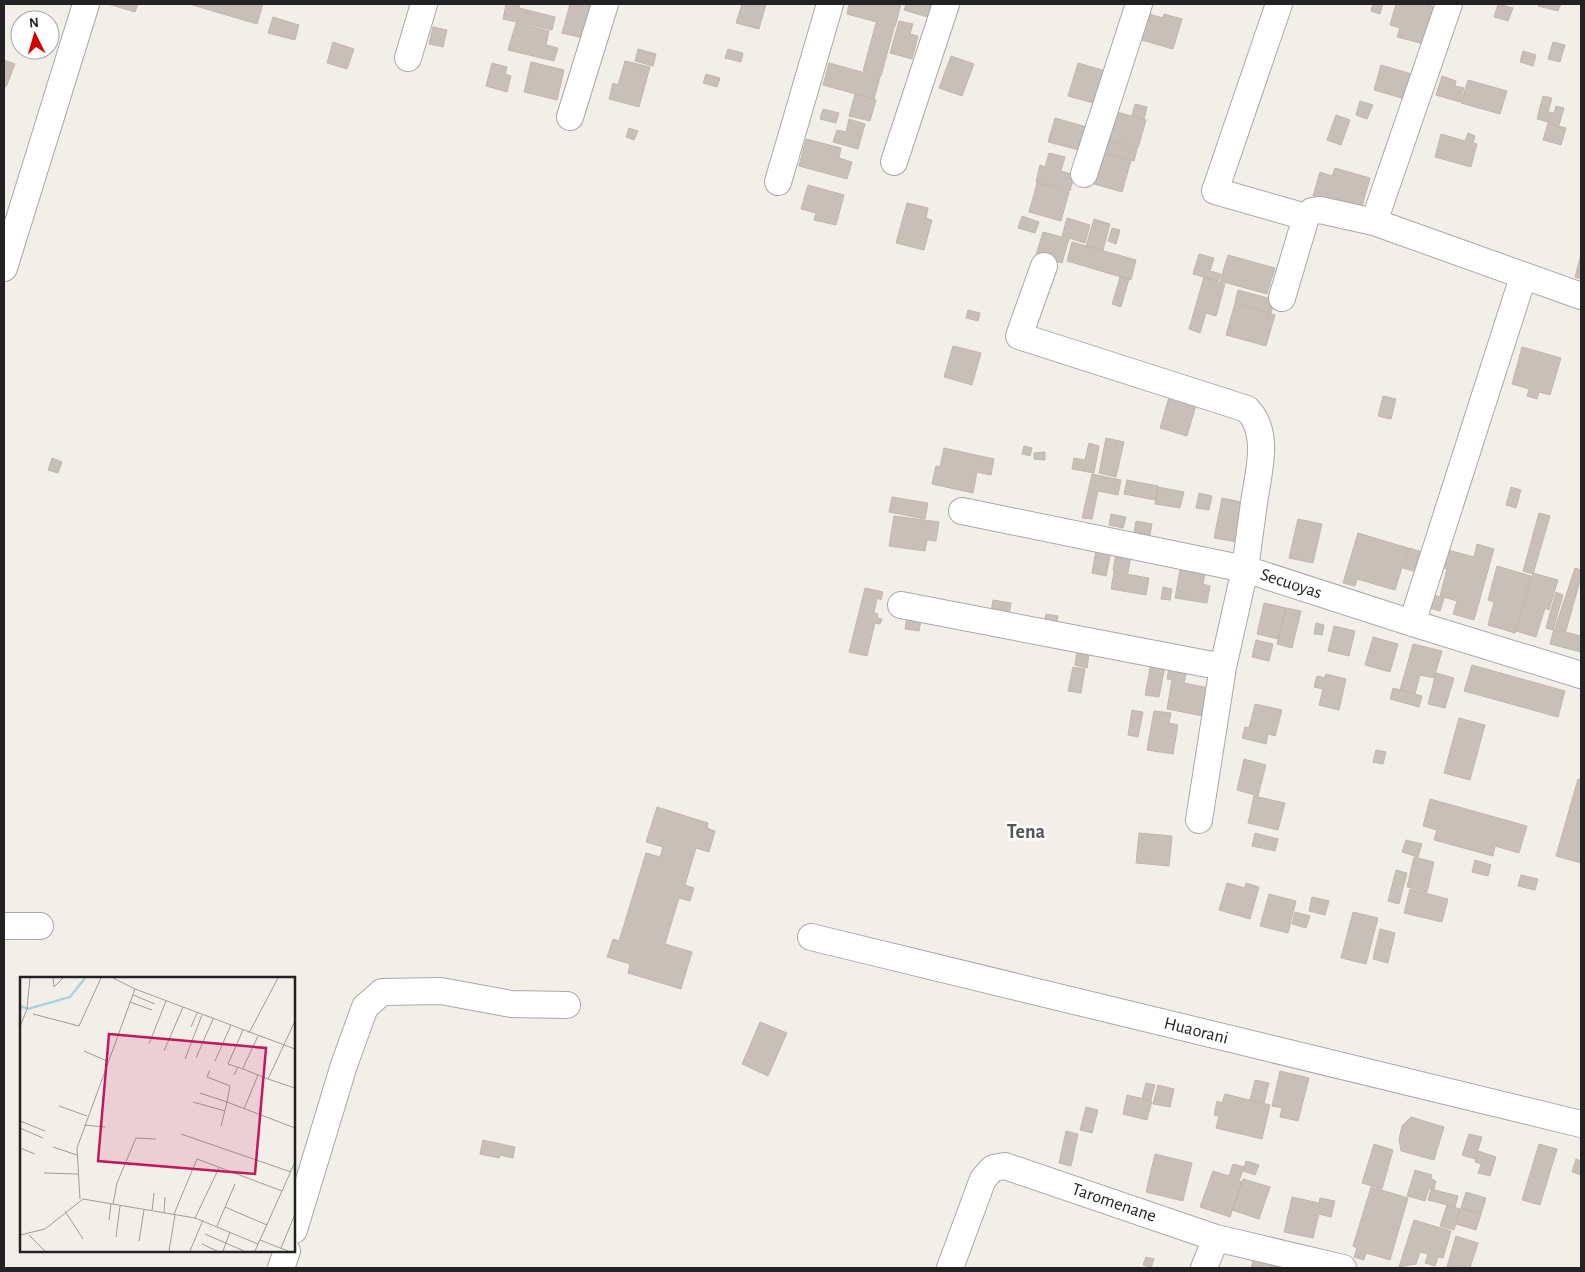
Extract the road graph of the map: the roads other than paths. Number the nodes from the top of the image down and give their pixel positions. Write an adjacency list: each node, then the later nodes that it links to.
1 (86, 4): 16 (street)
2 (424, 4): 9 (street)
3 (606, 4): 10 (street)
4 (830, 4): 13 (street)
5 (946, 4): 11 (street)
6 (1140, 4): 12 (street)
7 (1279, 4): 14 (street)
8 (1449, 4): 15 (street)
9 (408, 58)
10 (570, 117)
11 (894, 162)
12 (1084, 174)
13 (778, 182)
14 (1306, 217): 15 (street); 20 (street)
15 (1374, 222): 18 (street)
16 (4, 265)
17 (1044, 266): 22 (street)
18 (1523, 276): 19 (street); 24 (street)
19 (1581, 296)
20 (1282, 298)
21 (962, 511): 22 (street)
22 (1245, 568): 24 (street, Secuoyas); 25 (street, Secuoyas)
23 (901, 605): 25 (street)
24 (1412, 624): 26 (street, Secuoyas)
25 (1224, 667): 27 (street, Secuoyas)
26 (1581, 675)
27 (1199, 820)
28 (4, 926): 29 (street)
29 (40, 926)
30 (812, 937): 32 (street, Huaorani)
31 (567, 1005): 33 (street)
32 (1581, 1124)
33 (295, 1227)
34 (1216, 1238): 37 (street, Taromenane); 38 (street); 39 (street, Taromenane)
35 (287, 1252): 36 (street)
36 (281, 1268)
37 (950, 1268)
38 (1204, 1268)
39 (1343, 1268)

